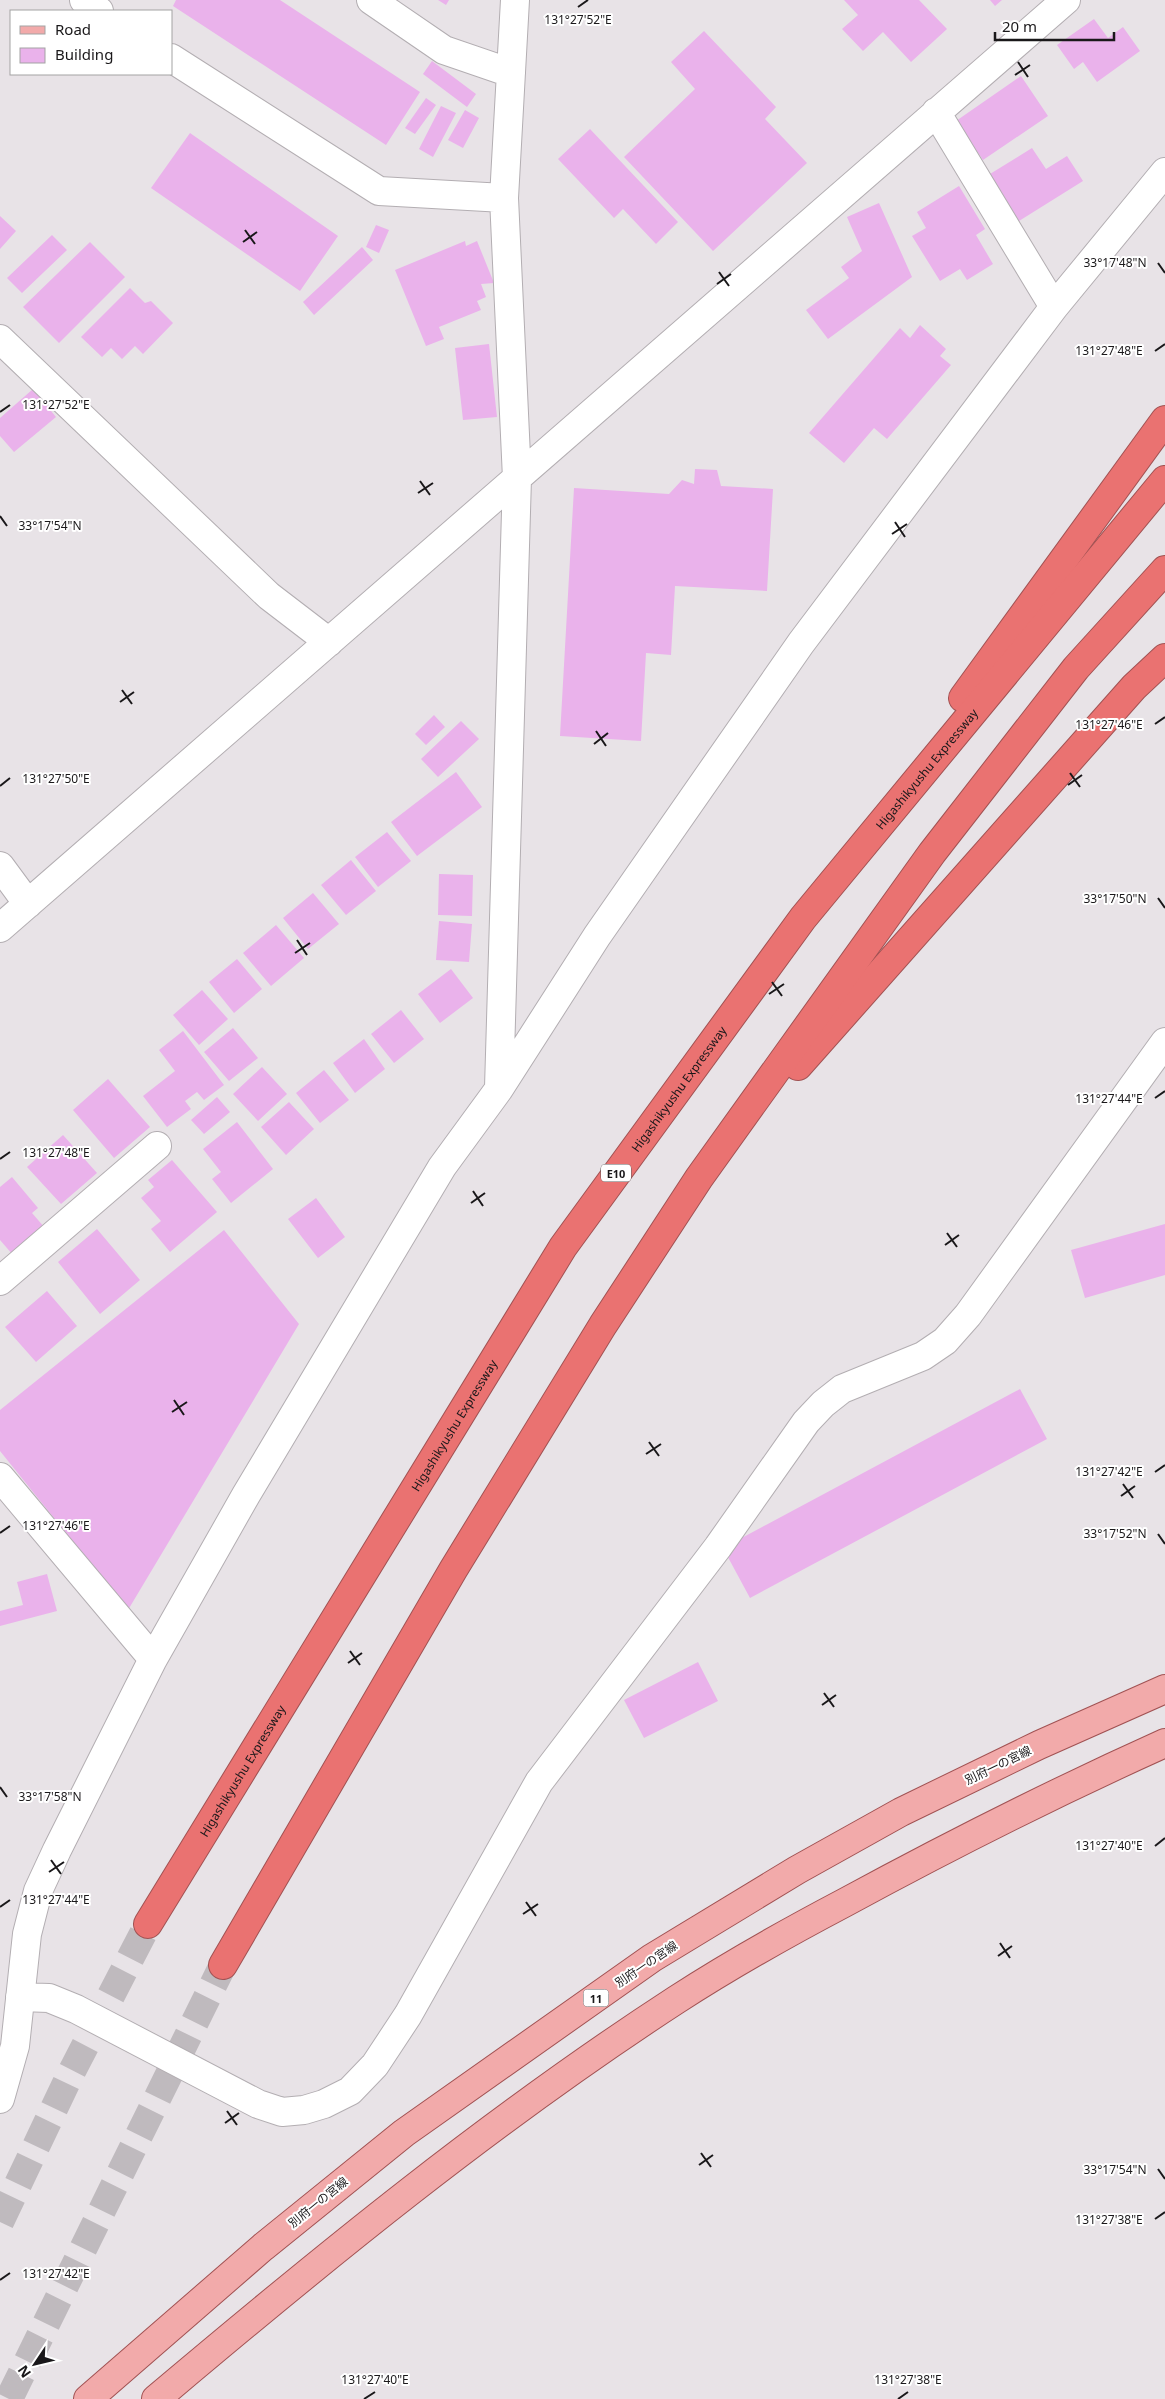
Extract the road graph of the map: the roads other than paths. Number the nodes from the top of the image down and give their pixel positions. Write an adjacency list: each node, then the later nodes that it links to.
1 (84, 0): 5 (street)
2 (371, 0): 7 (street)
3 (514, 0): 7 (street)
4 (1066, 0): 8 (street)
5 (98, 10)
6 (172, 59): 10 (street)
7 (511, 73): 10 (street)
8 (936, 112): 11 (street); 14 (street)
9 (1165, 172): 11 (street)
10 (504, 198): 14 (street)
11 (1054, 308): 24 (street)
12 (0, 339): 17 (street)
13 (1165, 420): 21 (highway)
14 (517, 478): 17 (street); 24 (street)
15 (1165, 480): 21 (highway, Higashikyushu Expressway / E10)
16 (1165, 570): 26 (highway)
17 (329, 642): 20 (street)
18 (1165, 658): 26 (highway)
19 (0, 866): 20 (street)
20 (28, 904): 22 (street)
21 (803, 918): 32 (highway, Higashikyushu Expressway / E10)
22 (0, 928)
23 (1165, 1042): 34 (street)
24 (499, 1089): 29 (street)
25 (156, 1146): 27 (street)
26 (699, 1178): 33 (highway)
27 (0, 1281)
28 (0, 1477): 29 (street)
29 (153, 1659): 34 (street)
30 (1165, 1689): 36 (main road, 別府一の宮線 / 11)
31 (1165, 1743): 37 (main road)
32 (148, 1924)
33 (223, 1965)
34 (20, 1996): 35 (street)
35 (0, 2099)
36 (88, 2399)
37 (156, 2399)

